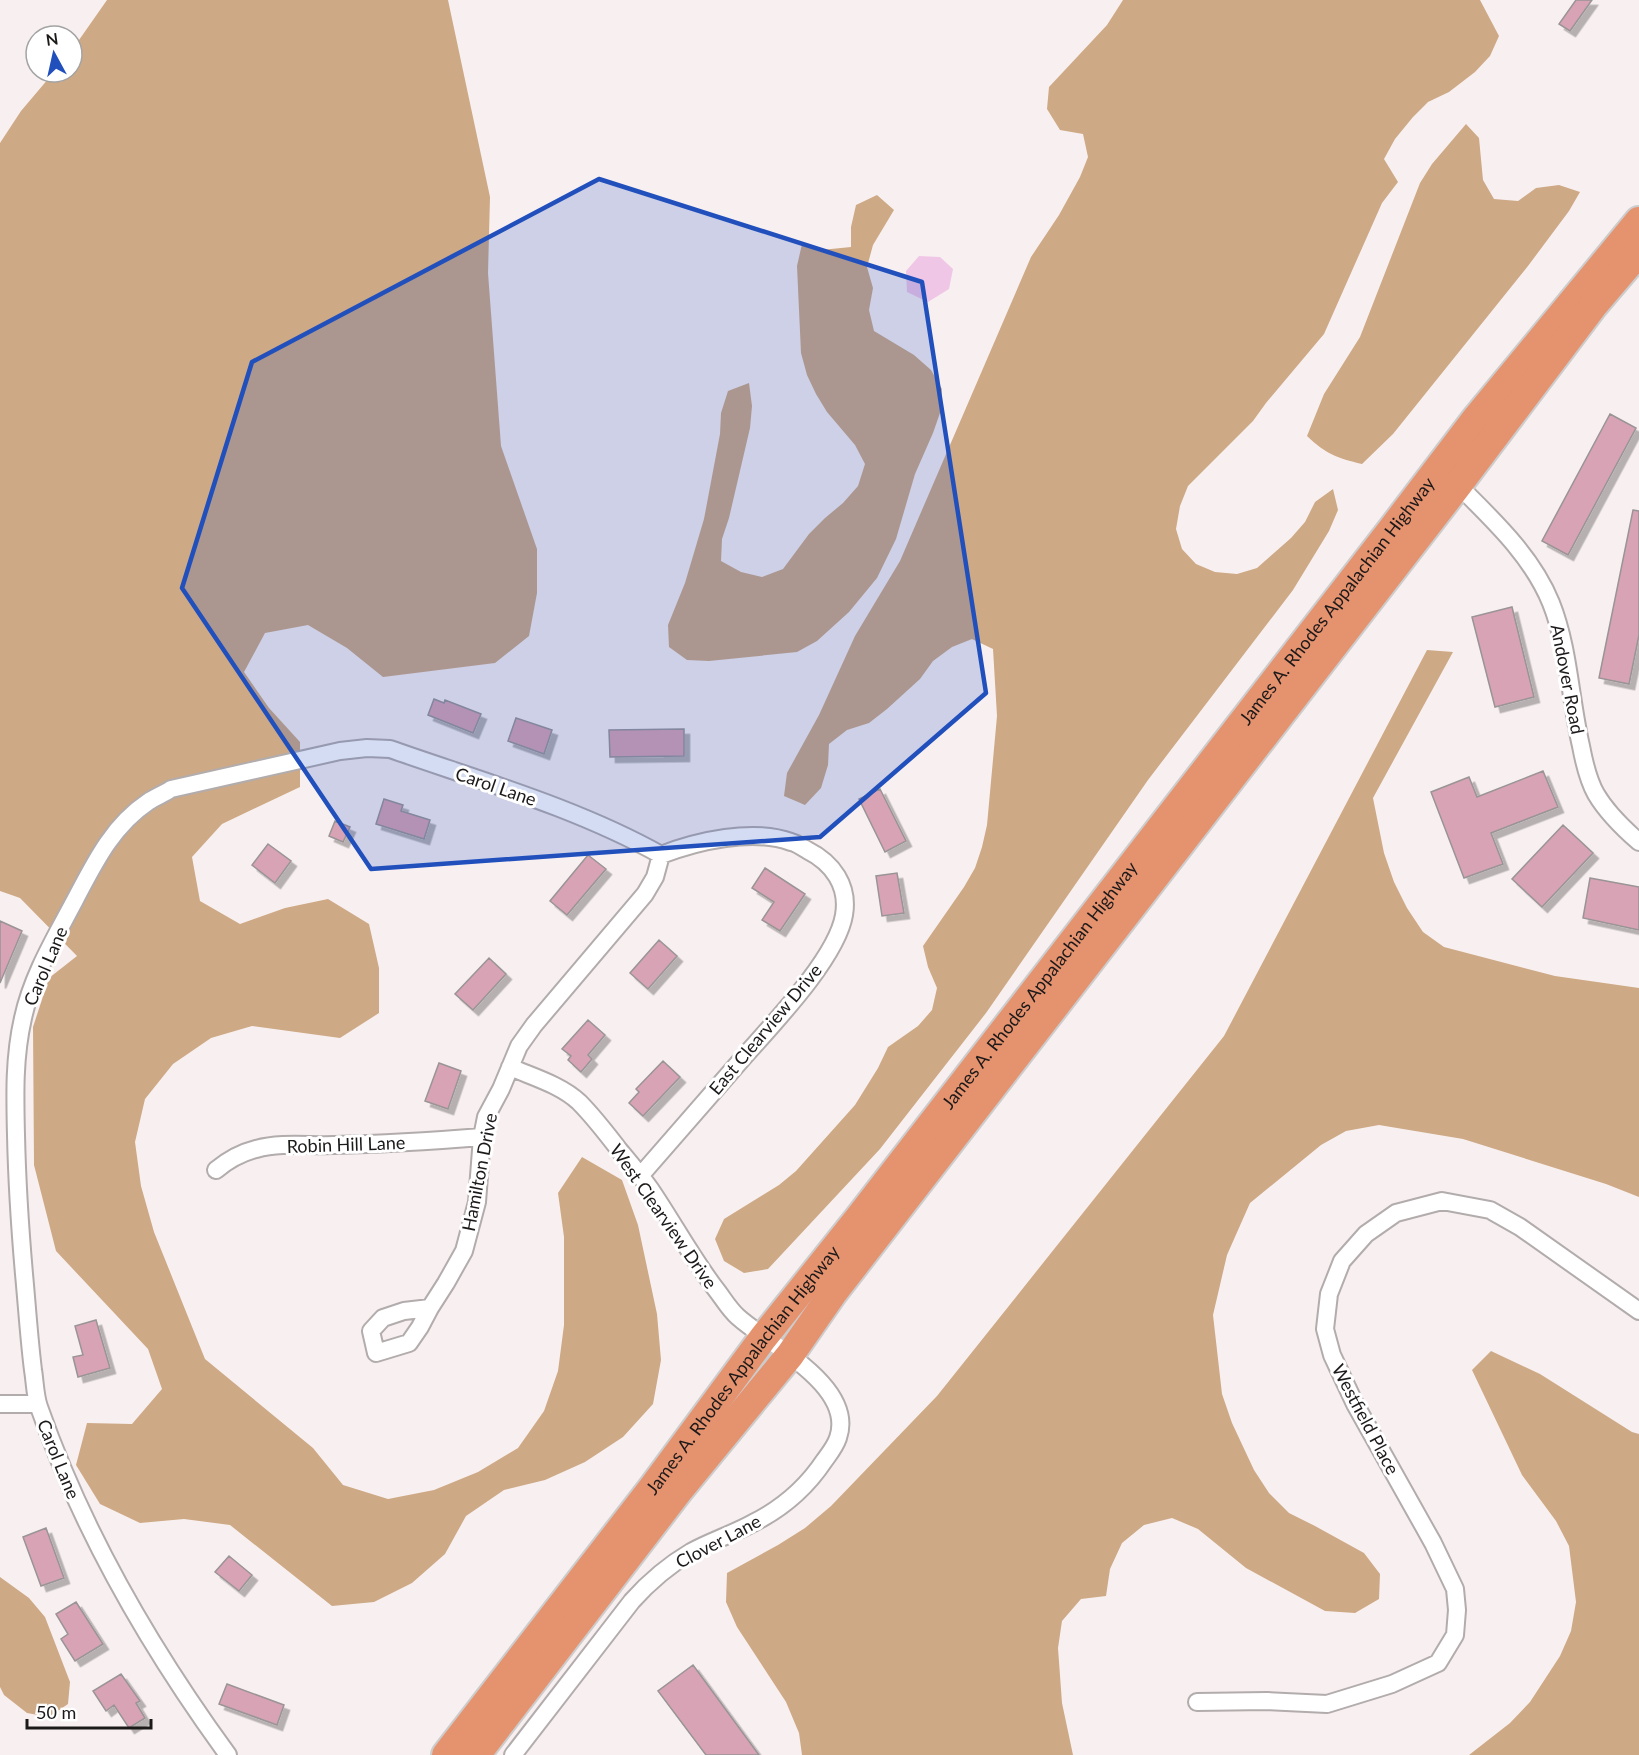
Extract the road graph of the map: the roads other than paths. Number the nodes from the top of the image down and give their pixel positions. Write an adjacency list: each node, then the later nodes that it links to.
1 (1639, 221): 3 (highway, James A. Rhodes Appalachian Highway)
2 (1639, 252): 3 (highway, James A. Rhodes Appalachian Highway)
3 (1446, 479): 4 (street, Andover Road); 13 (highway, James A. Rhodes Appalachian Highway); 14 (highway, James A. Rhodes Appalachian Highway)
4 (1639, 842)
5 (661, 855): 6 (street); 7 (street, Carol Lane); 10 (street, East Clearview Drive)
6 (510, 1067): 8 (street, Hamilton Drive); 10 (street, West Clearview Drive)
7 (7, 1079): 16 (street, Carol Lane)
8 (482, 1137): 9 (street, Robin Hill Lane); 11 (street, Hamilton Drive)
9 (216, 1170)
10 (640, 1176): 13 (street, West Clearview Drive)
11 (430, 1308)
12 (1639, 1311): 17 (street, Westfield Place)
13 (763, 1338): 14 (street, West Clearview Drive); 19 (highway, James A. Rhodes Appalachian Highway)
14 (790, 1355): 20 (highway, James A. Rhodes Appalachian Highway); 21 (street, Clover Lane)
15 (0, 1404): 16 (street)
16 (38, 1404): 18 (street, Carol Lane)
17 (1197, 1702)
18 (228, 1755)
19 (446, 1755)
20 (476, 1755)
21 (513, 1755)

